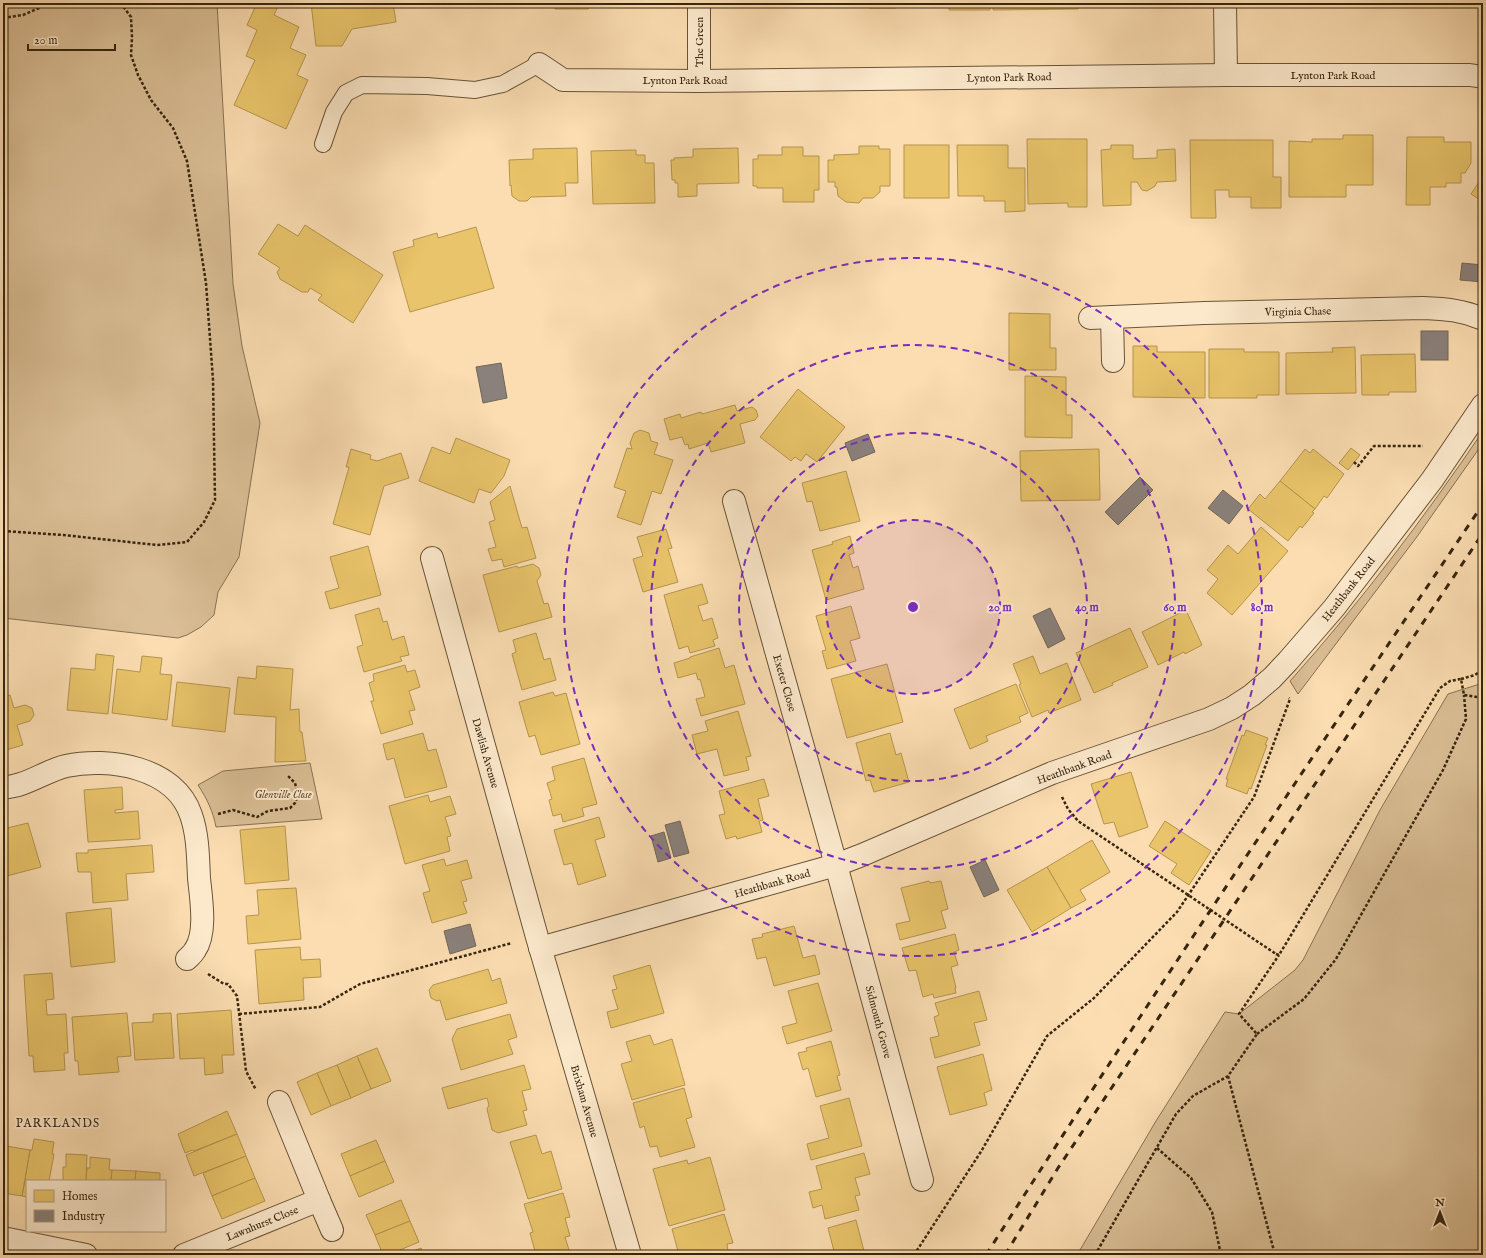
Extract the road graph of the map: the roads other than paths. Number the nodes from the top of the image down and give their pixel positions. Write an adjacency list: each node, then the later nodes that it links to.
1 (698, 3): 6 (street, The Green)
2 (1225, 3): 4 (street)
3 (539, 64): 6 (street, Lynton Park Road); 7 (lane)
4 (1226, 75): 5 (street, Lynton Park Road); 6 (street, Lynton Park Road)
5 (1483, 78)
6 (699, 81)
7 (323, 144)
8 (1112, 317): 9 (street, Virginia Chase); 10 (street, Virginia Chase); 11 (street)
9 (1090, 318)
10 (1483, 319)
11 (1113, 360)
12 (1483, 405): 16 (street, Heathbank Road)
13 (734, 501): 16 (street, Exeter Close)
14 (432, 558): 17 (street, Dawlish Avenue)
15 (3, 788): 18 (street)
16 (836, 865): 17 (street, Heathbank Road); 20 (street, Sidmouth Grove)
17 (539, 942): 26 (street, Brixham Avenue)
18 (187, 959)
19 (279, 1102): 21 (street)
20 (922, 1180)
21 (319, 1200): 22 (street); 25 (street, Lawnhurst Close)
22 (332, 1230)
23 (3, 1238): 24 (street)
24 (86, 1255)
25 (184, 1255)
26 (630, 1255)

